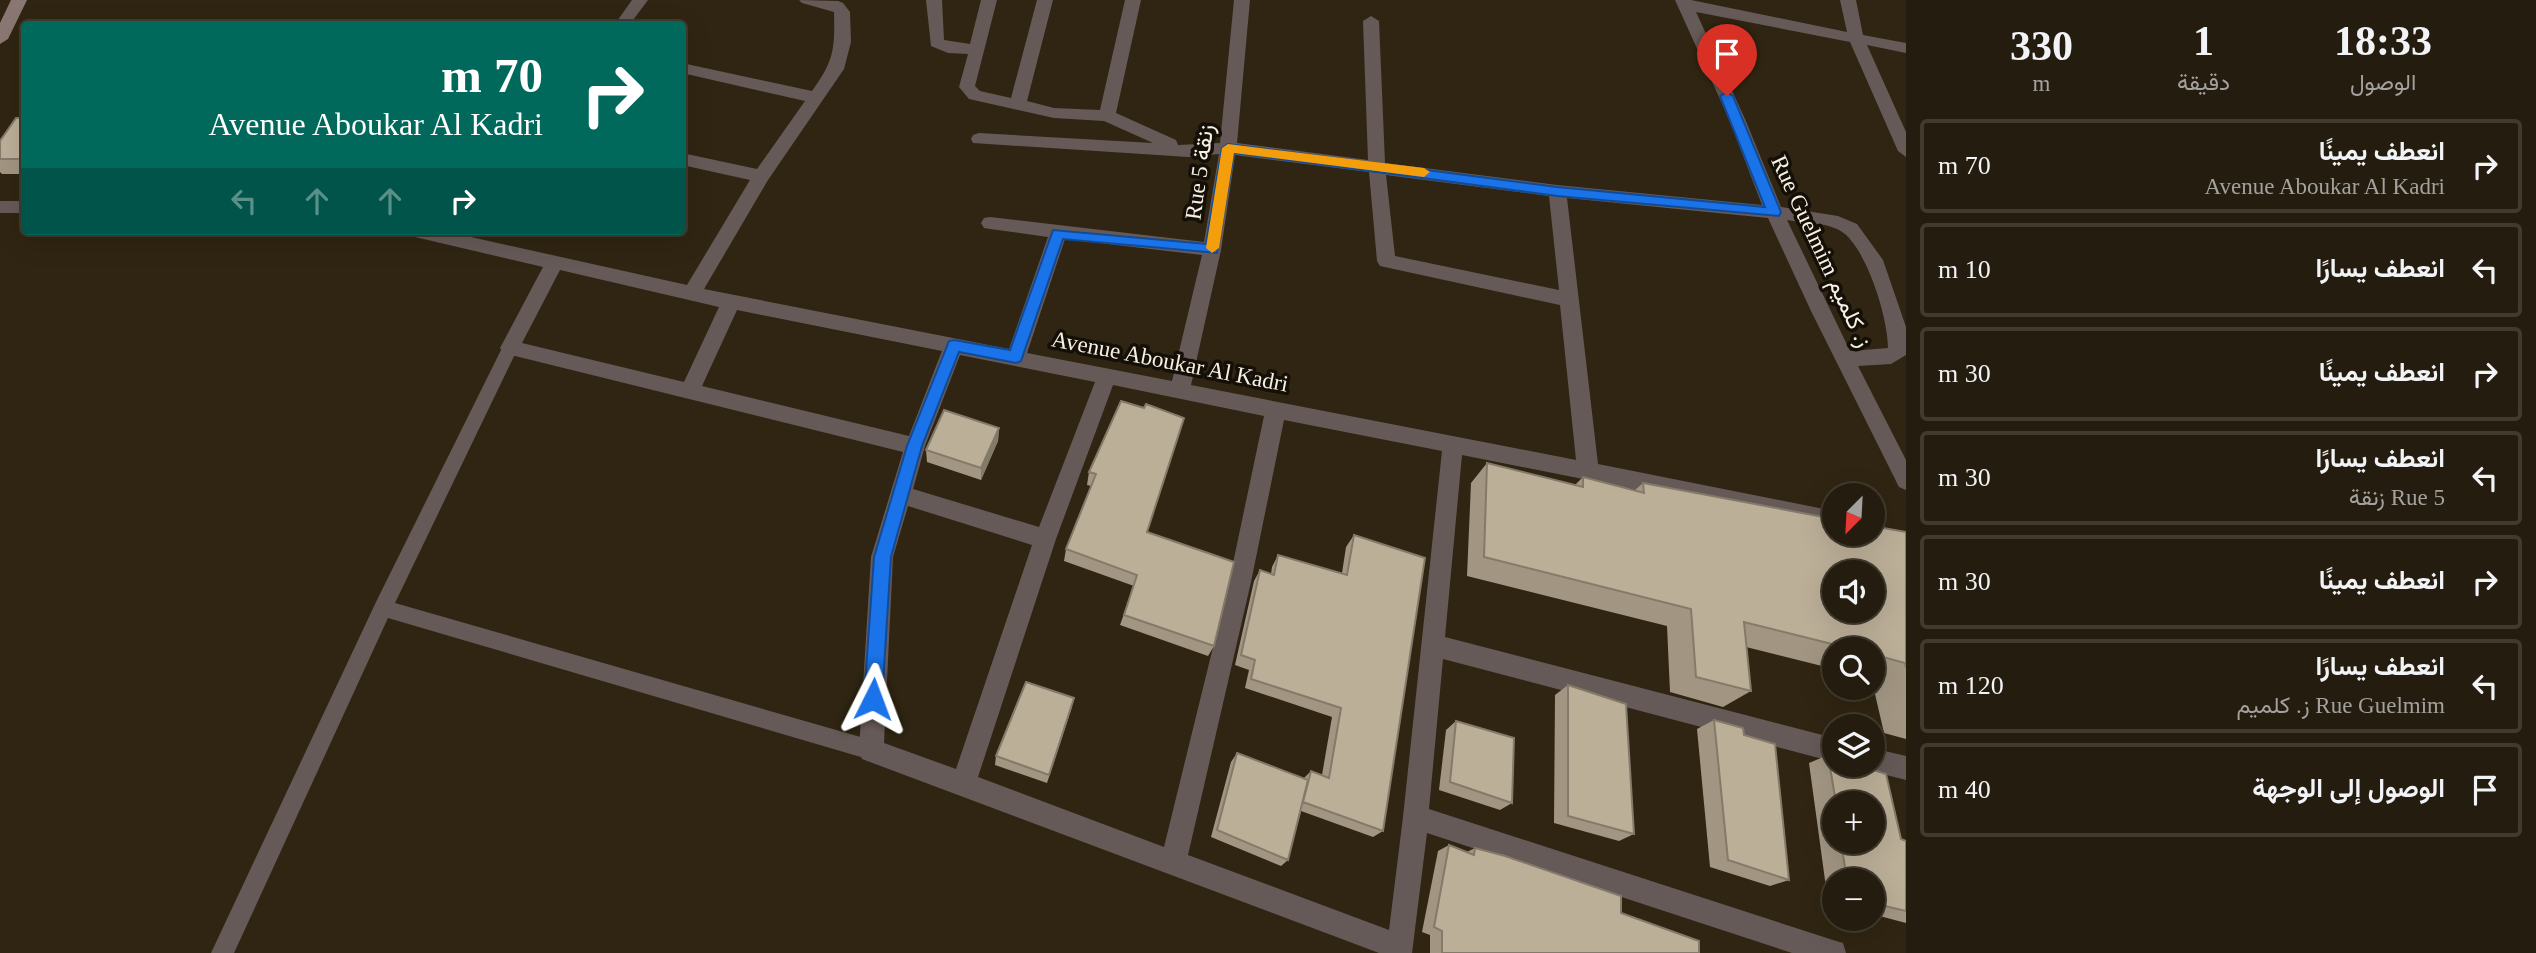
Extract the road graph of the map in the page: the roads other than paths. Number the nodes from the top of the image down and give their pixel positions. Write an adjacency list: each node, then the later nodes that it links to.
1 (19, 0): 14 (main road)
2 (640, 0): 11 (street)
3 (807, 0): 18 (street)
4 (934, 0): 16 (street)
5 (989, 0): 16 (street)
6 (1045, 0): 19 (street)
7 (1133, 0): 20 (street)
8 (1242, 0): 22 (street, Rue 5 زنقة)
9 (1848, 0): 13 (street)
10 (1684, 3): 13 (street); 31 (street, Rue Guelmim ز. كلميم)
11 (624, 21)
12 (1371, 21): 26 (street)
13 (1856, 37): 15 (street); 23 (street)
14 (0, 39)
15 (1906, 48)
16 (976, 49): 19 (street)
17 (686, 69): 18 (street)
18 (818, 97): 27 (street)
19 (1018, 103): 20 (street)
20 (1107, 116): 24 (street)
21 (979, 139): 24 (street)
22 (1228, 148): 24 (street); 26 (street); 35 (street, Rue 5 زنقة)
23 (1906, 150)
24 (1188, 151)
25 (686, 160): 27 (street)
26 (1377, 166): 28 (street); 38 (street)
27 (761, 176): 37 (street)
28 (1557, 191): 31 (street); 38 (street)
29 (0, 207): 30 (street)
30 (21, 207)
31 (1774, 212): 43 (street, Rue Guelmim ز. كلميم); 43 (street)
32 (990, 223): 33 (street)
33 (1058, 233): 35 (street); 42 (street)
34 (433, 235): 36 (street, Avenue Aboukar Al Kadri)
35 (1212, 250): 45 (street, Rue 5 زنقة)
36 (555, 262): 37 (street, Avenue Aboukar Al Kadri); 41 (street)
37 (693, 292): 39 (street, Avenue Aboukar Al Kadri)
38 (1567, 299): 50 (street)
39 (731, 302): 40 (street, Avenue Aboukar Al Kadri); 46 (street)
40 (954, 345): 42 (street, Avenue Aboukar Al Kadri); 49 (street)
41 (510, 348): 46 (street); 55 (lane)
42 (1016, 357): 44 (street, Avenue Aboukar Al Kadri)
43 (1844, 359): 51 (street, Rue Guelmim ز. كلميم)
44 (1107, 375): 45 (street, Avenue Aboukar Al Kadri); 54 (street)
45 (1180, 390): 47 (street, Avenue Aboukar Al Kadri)
46 (690, 391): 49 (street)
47 (1276, 409): 48 (street, Avenue Aboukar Al Kadri); 63 (street)
48 (1453, 445): 50 (street, Avenue Aboukar Al Kadri); 56 (street)
49 (915, 446): 52 (street)
50 (1588, 471): 53 (street, Avenue Aboukar Al Kadri)
51 (1906, 481)
52 (900, 494): 54 (street); 58 (street)
53 (1822, 518)
54 (1045, 539): 61 (street)
55 (383, 608): 58 (lane); 65 (lane)
56 (1433, 645): 57 (street); 62 (street)
57 (1822, 747)
58 (871, 750): 61 (street)
59 (1885, 763): 60 (street)
60 (1906, 768)
61 (963, 784): 63 (street)
62 (1416, 817): 64 (street); 66 (street)
63 (1173, 863): 64 (street)
64 (1399, 950)
65 (222, 953)
66 (1833, 953)

